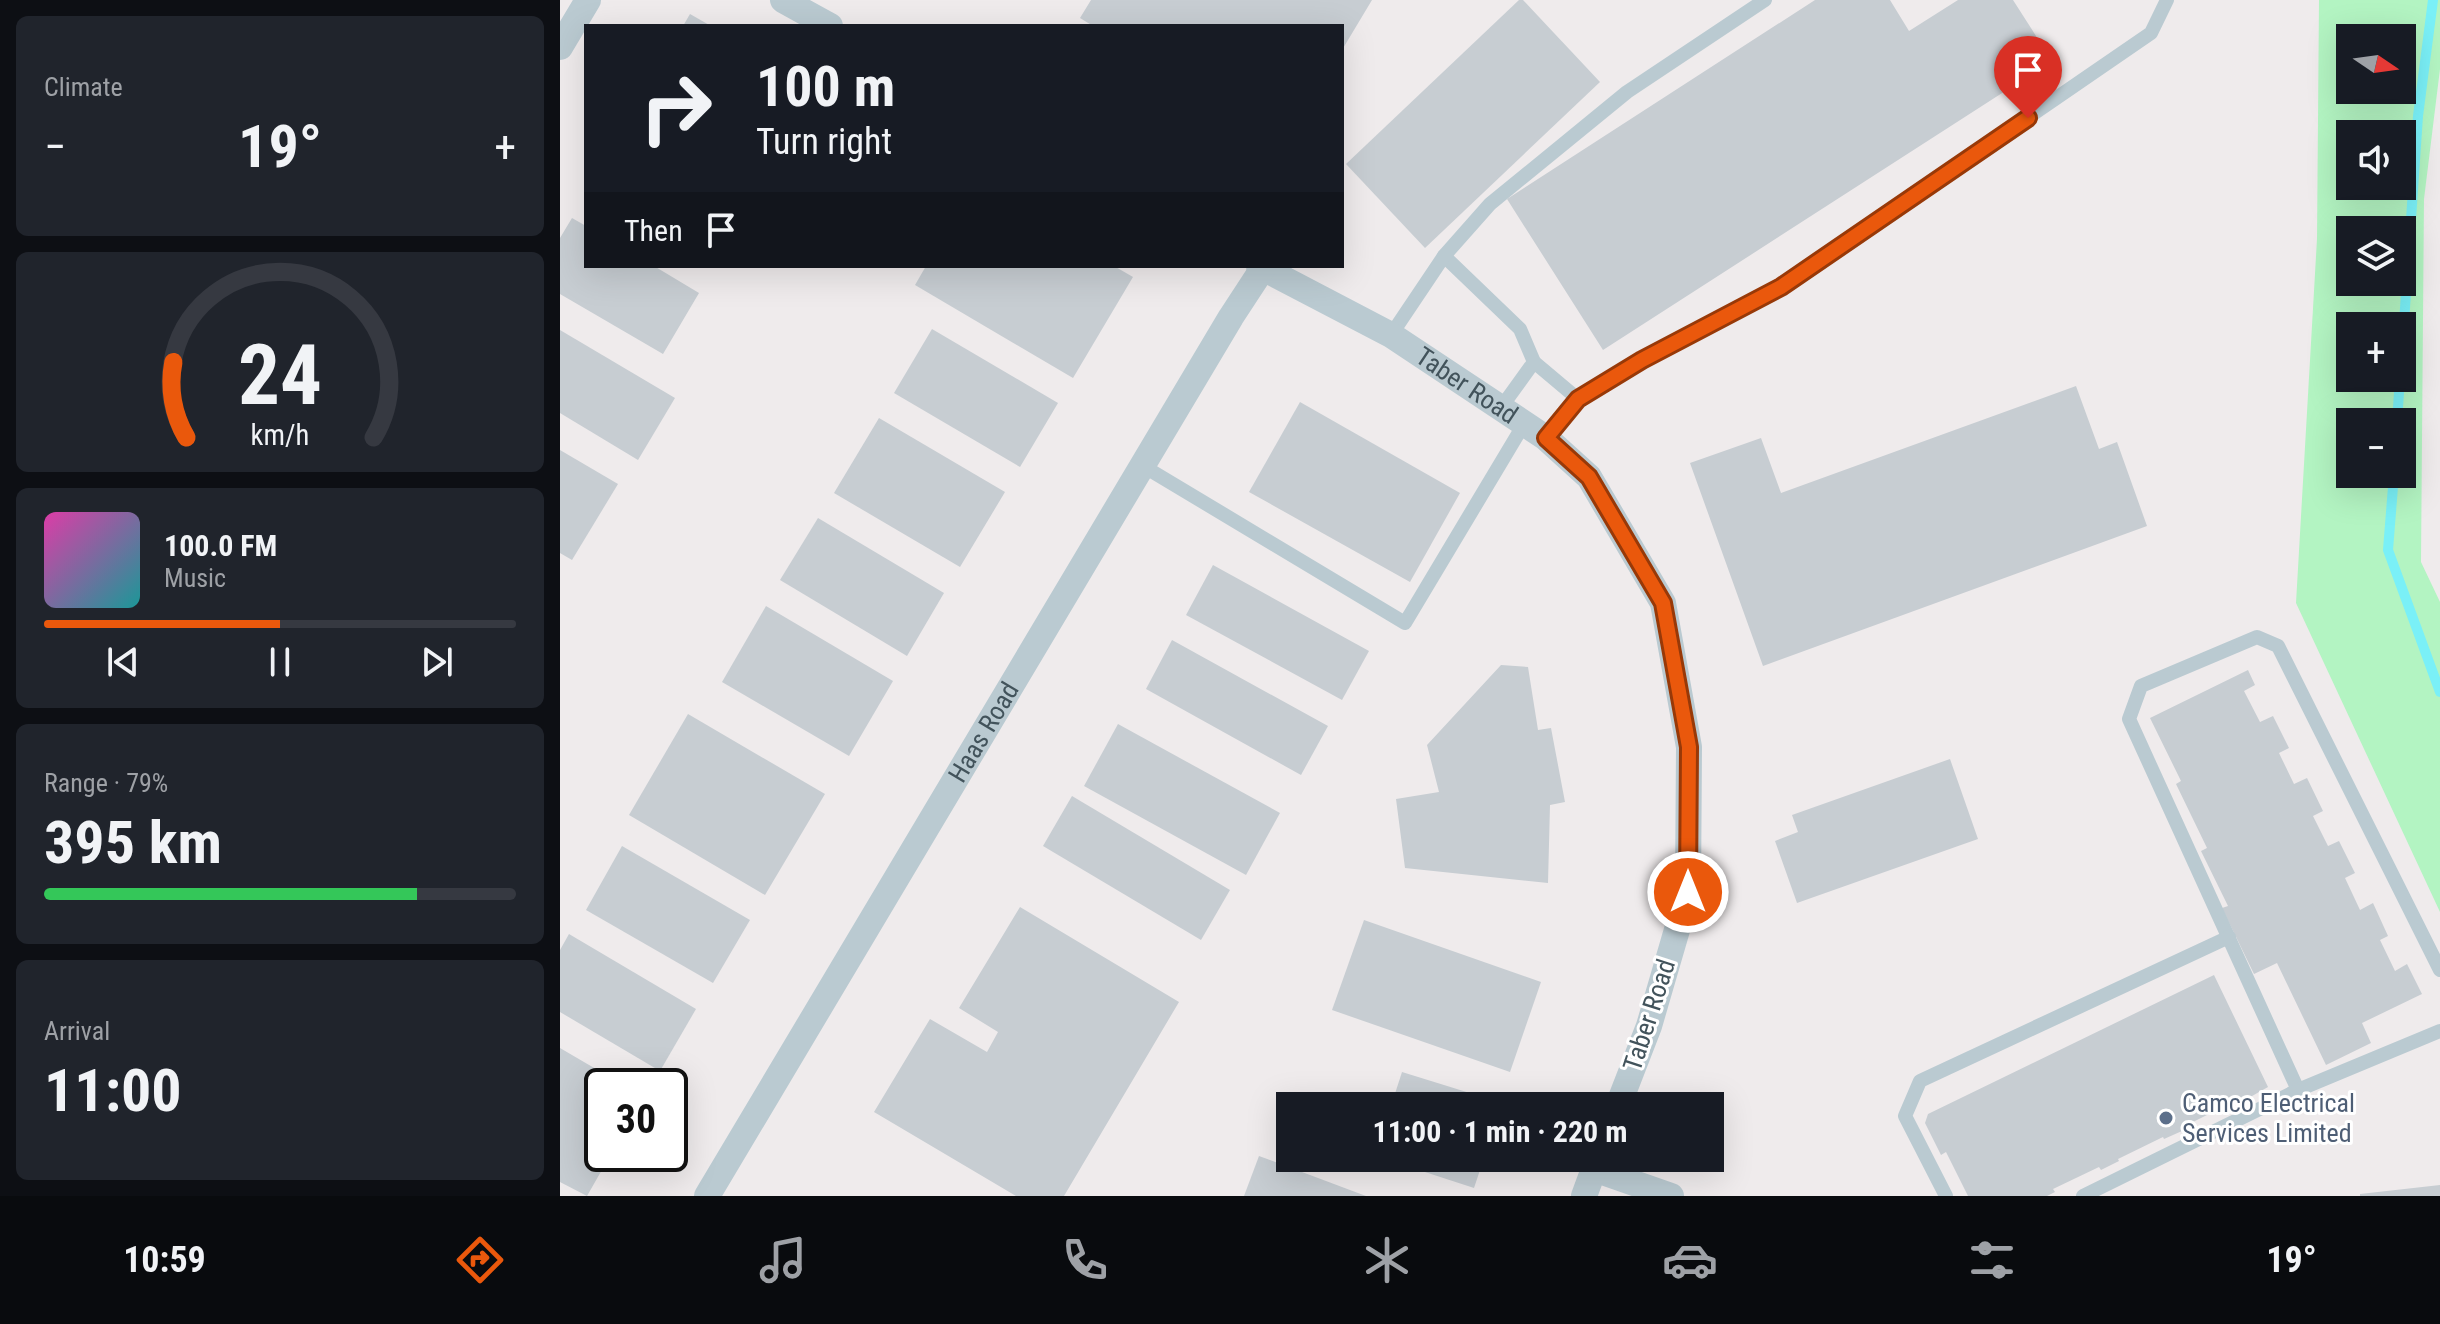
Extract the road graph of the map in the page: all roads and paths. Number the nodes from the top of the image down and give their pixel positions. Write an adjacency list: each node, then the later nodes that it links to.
1 (588, 0): 6 (street)
2 (783, 0): 5 (street)
3 (1765, 0): 7 (lane)
4 (2167, 0): 12 (lane)
5 (826, 24)
6 (560, 47)
7 (1444, 256): 10 (lane); 11 (lane)
8 (1260, 268): 15 (street, Haas Road)
9 (1263, 268): 10 (street, Taber Road)
10 (1391, 335): 13 (street, Taber Road)
11 (1534, 362): 12 (lane); 13 (lane)
12 (1578, 399): 14 (lane)
13 (1500, 409): 14 (street, Taber Road)
14 (1535, 431): 15 (lane); 20 (street, Taber Road)
15 (1143, 466): 23 (street, Haas Road)
16 (2229, 937): 17 (lane); 19 (lane); 26 (lane)
17 (2440, 970)
18 (2440, 1031): 19 (lane)
19 (2298, 1090): 27 (lane)
20 (1623, 1092)
21 (1593, 1172): 24 (street)
22 (1615, 1172): 25 (street)
23 (707, 1196)
24 (1584, 1196)
25 (1671, 1196)
26 (1946, 1196)
27 (2083, 1196)

